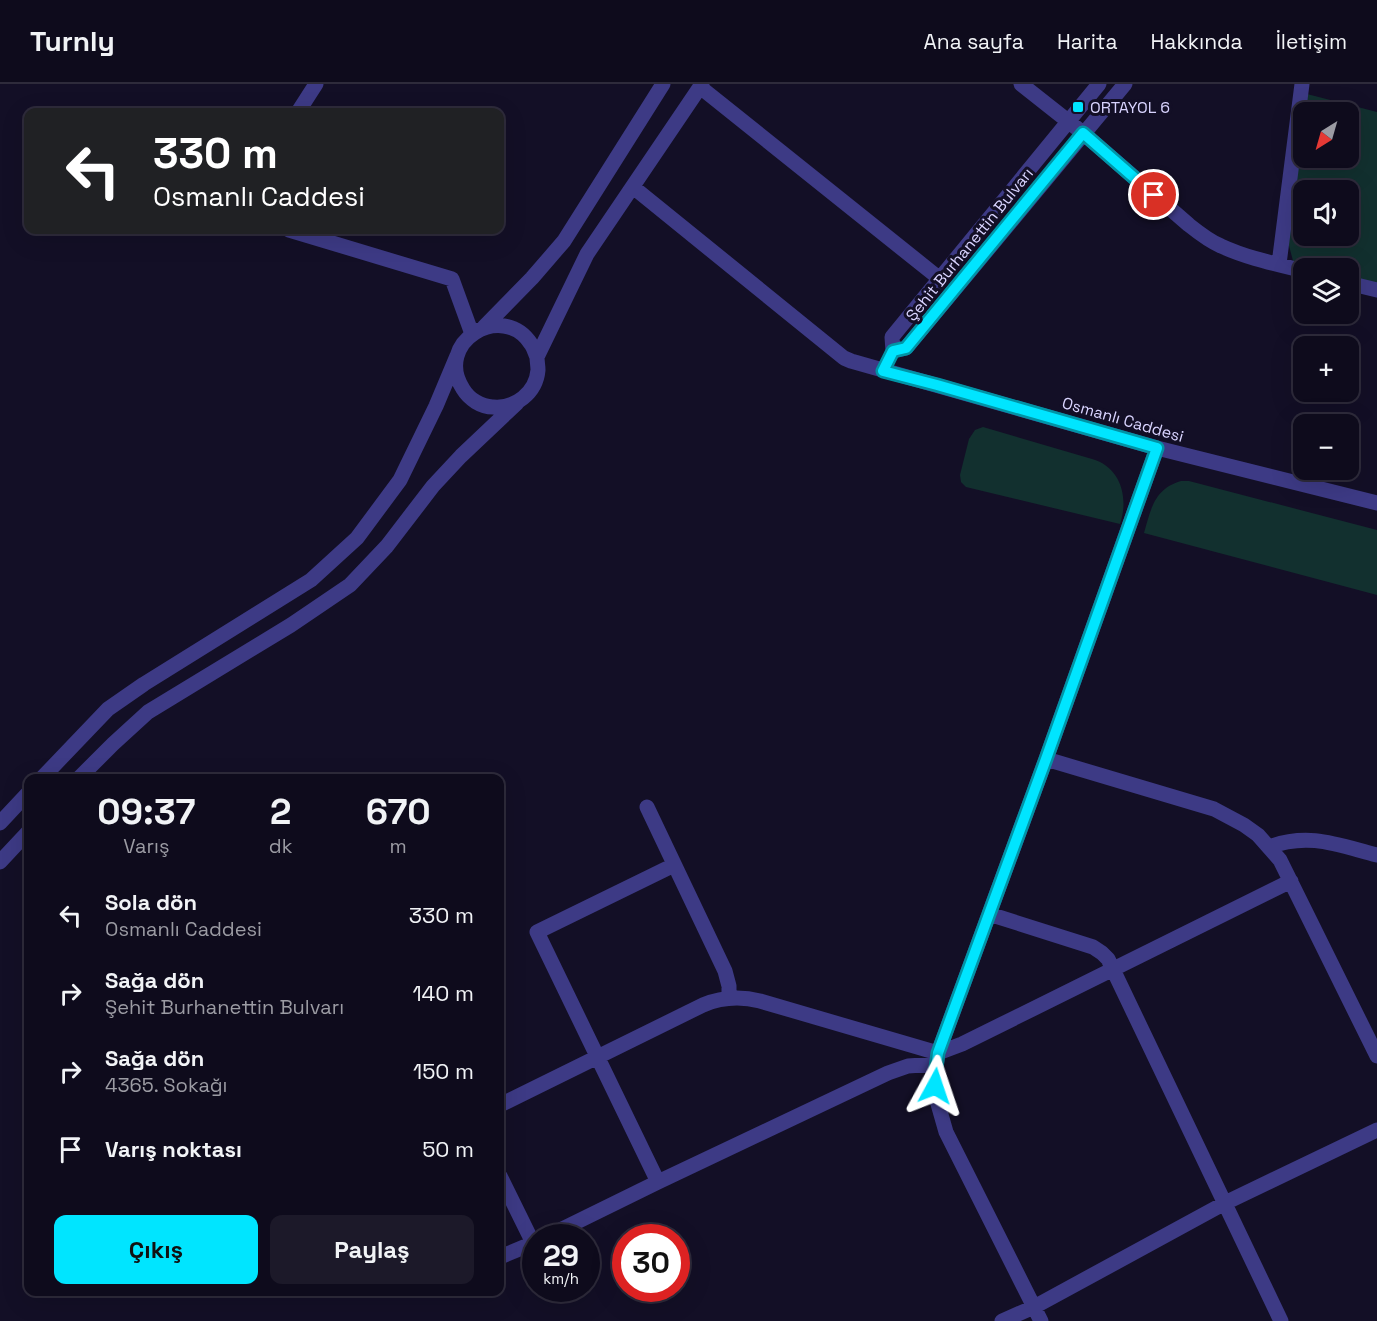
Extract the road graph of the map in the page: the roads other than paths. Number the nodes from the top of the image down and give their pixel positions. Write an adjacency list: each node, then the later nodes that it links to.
1 (316, 84): 8 (street)
2 (663, 84): 18 (street)
3 (1021, 84): 9 (street)
4 (1100, 84): 9 (street, Şehit Burhanettin Bulvarı)
5 (1125, 84): 10 (street, Şehit Burhanettin Bulvarı)
6 (1302, 84): 13 (street)
7 (701, 86): 11 (street); 15 (street)
8 (301, 108)
9 (1068, 122): 10 (street); 15 (street, Şehit Burhanettin Bulvarı)
10 (1083, 133): 13 (street); 19 (street, Şehit Burhanettin Bulvarı)
11 (633, 187): 21 (street); 22 (street, Osmanlı Caddesi)
12 (302, 234): 18 (street)
13 (1279, 264): 14 (street)
14 (1293, 268)
15 (940, 279): 19 (street, Şehit Burhanettin Bulvarı)
16 (1359, 286): 17 (street)
17 (1377, 290)
18 (478, 330): 20 (street); 21 (street)
19 (893, 351): 22 (street)
20 (457, 356): 23 (street); 27 (street)
21 (537, 357): 23 (street)
22 (883, 371): 24 (street, Osmanlı Caddesi)
23 (517, 403): 28 (street)
24 (1157, 448): 25 (street, Osmanlı Caddesi); 26 (street)
25 (1377, 503)
26 (1046, 759): 33 (street); 38 (street)
27 (46, 774)
28 (84, 774)
29 (24, 797): 31 (street)
30 (647, 807): 36 (street)
31 (0, 823)
32 (24, 836): 35 (street)
33 (1269, 847): 34 (street); 37 (street)
34 (1377, 855)
35 (0, 862)
36 (675, 865): 40 (street); 41 (street)
37 (1291, 881): 39 (street); 42 (street)
38 (989, 914): 39 (street); 43 (street)
39 (1113, 969): 43 (street); 48 (street)
40 (729, 998): 41 (street); 43 (street)
41 (598, 1056): 44 (street); 46 (street)
42 (1377, 1056)
43 (937, 1059): 46 (street); 53 (street)
44 (504, 1103)
45 (1377, 1130): 48 (street)
46 (658, 1182): 50 (street)
47 (504, 1183): 49 (street)
48 (1225, 1203): 53 (street); 55 (street)
49 (528, 1224)
50 (573, 1224)
51 (522, 1248): 52 (street)
52 (504, 1255)
53 (1037, 1314): 54 (street)
54 (1002, 1321)
55 (1281, 1321)

